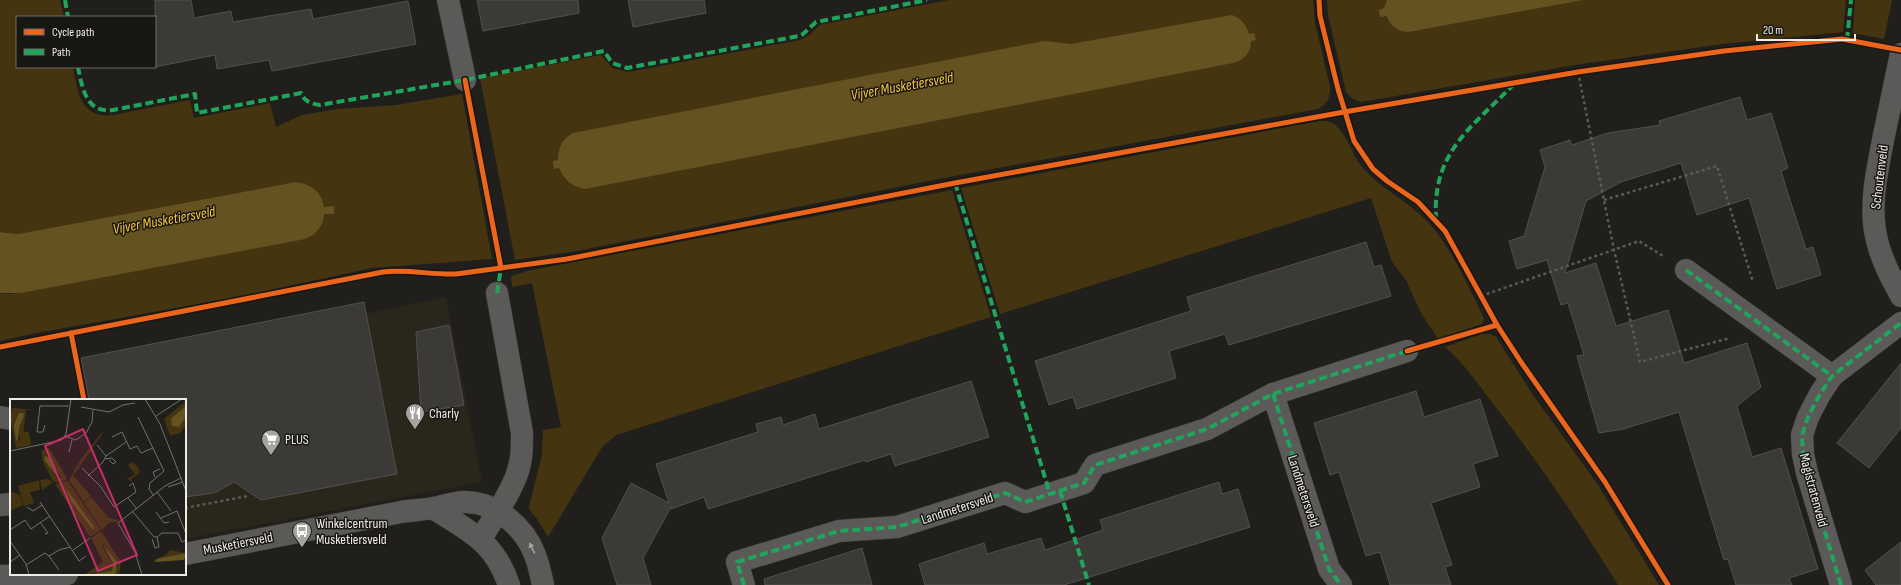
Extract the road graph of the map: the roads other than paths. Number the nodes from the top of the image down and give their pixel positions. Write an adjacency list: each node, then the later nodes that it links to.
1 (448, 0): 3 (street)
2 (1901, 54): 6 (street, Schoutenveld)
3 (465, 80)
4 (1686, 270): 9 (street)
5 (497, 292): 16 (street)
6 (1901, 296)
7 (1901, 324): 9 (street, Magistratenveld)
8 (1407, 351): 10 (street, Landmetersveld)
9 (1832, 376): 25 (street, Magistratenveld)
10 (1273, 394): 23 (street, Landmetersveld); 24 (street, Landmetersveld)
11 (0, 417): 12 (street)
12 (10, 419)
13 (10, 504): 14 (street)
14 (0, 505)
15 (433, 508): 16 (street, Musketiersveld); 17 (street); 18 (street, Musketiersveld)
16 (498, 511): 17 (street); 22 (street, Musketiersveld, one-way to 16)
17 (480, 539): 21 (street)
18 (186, 554)
19 (34, 575): 20 (street)
20 (0, 576)
21 (509, 585)
22 (543, 585)
23 (744, 585)
24 (1341, 585)
25 (1841, 585)

